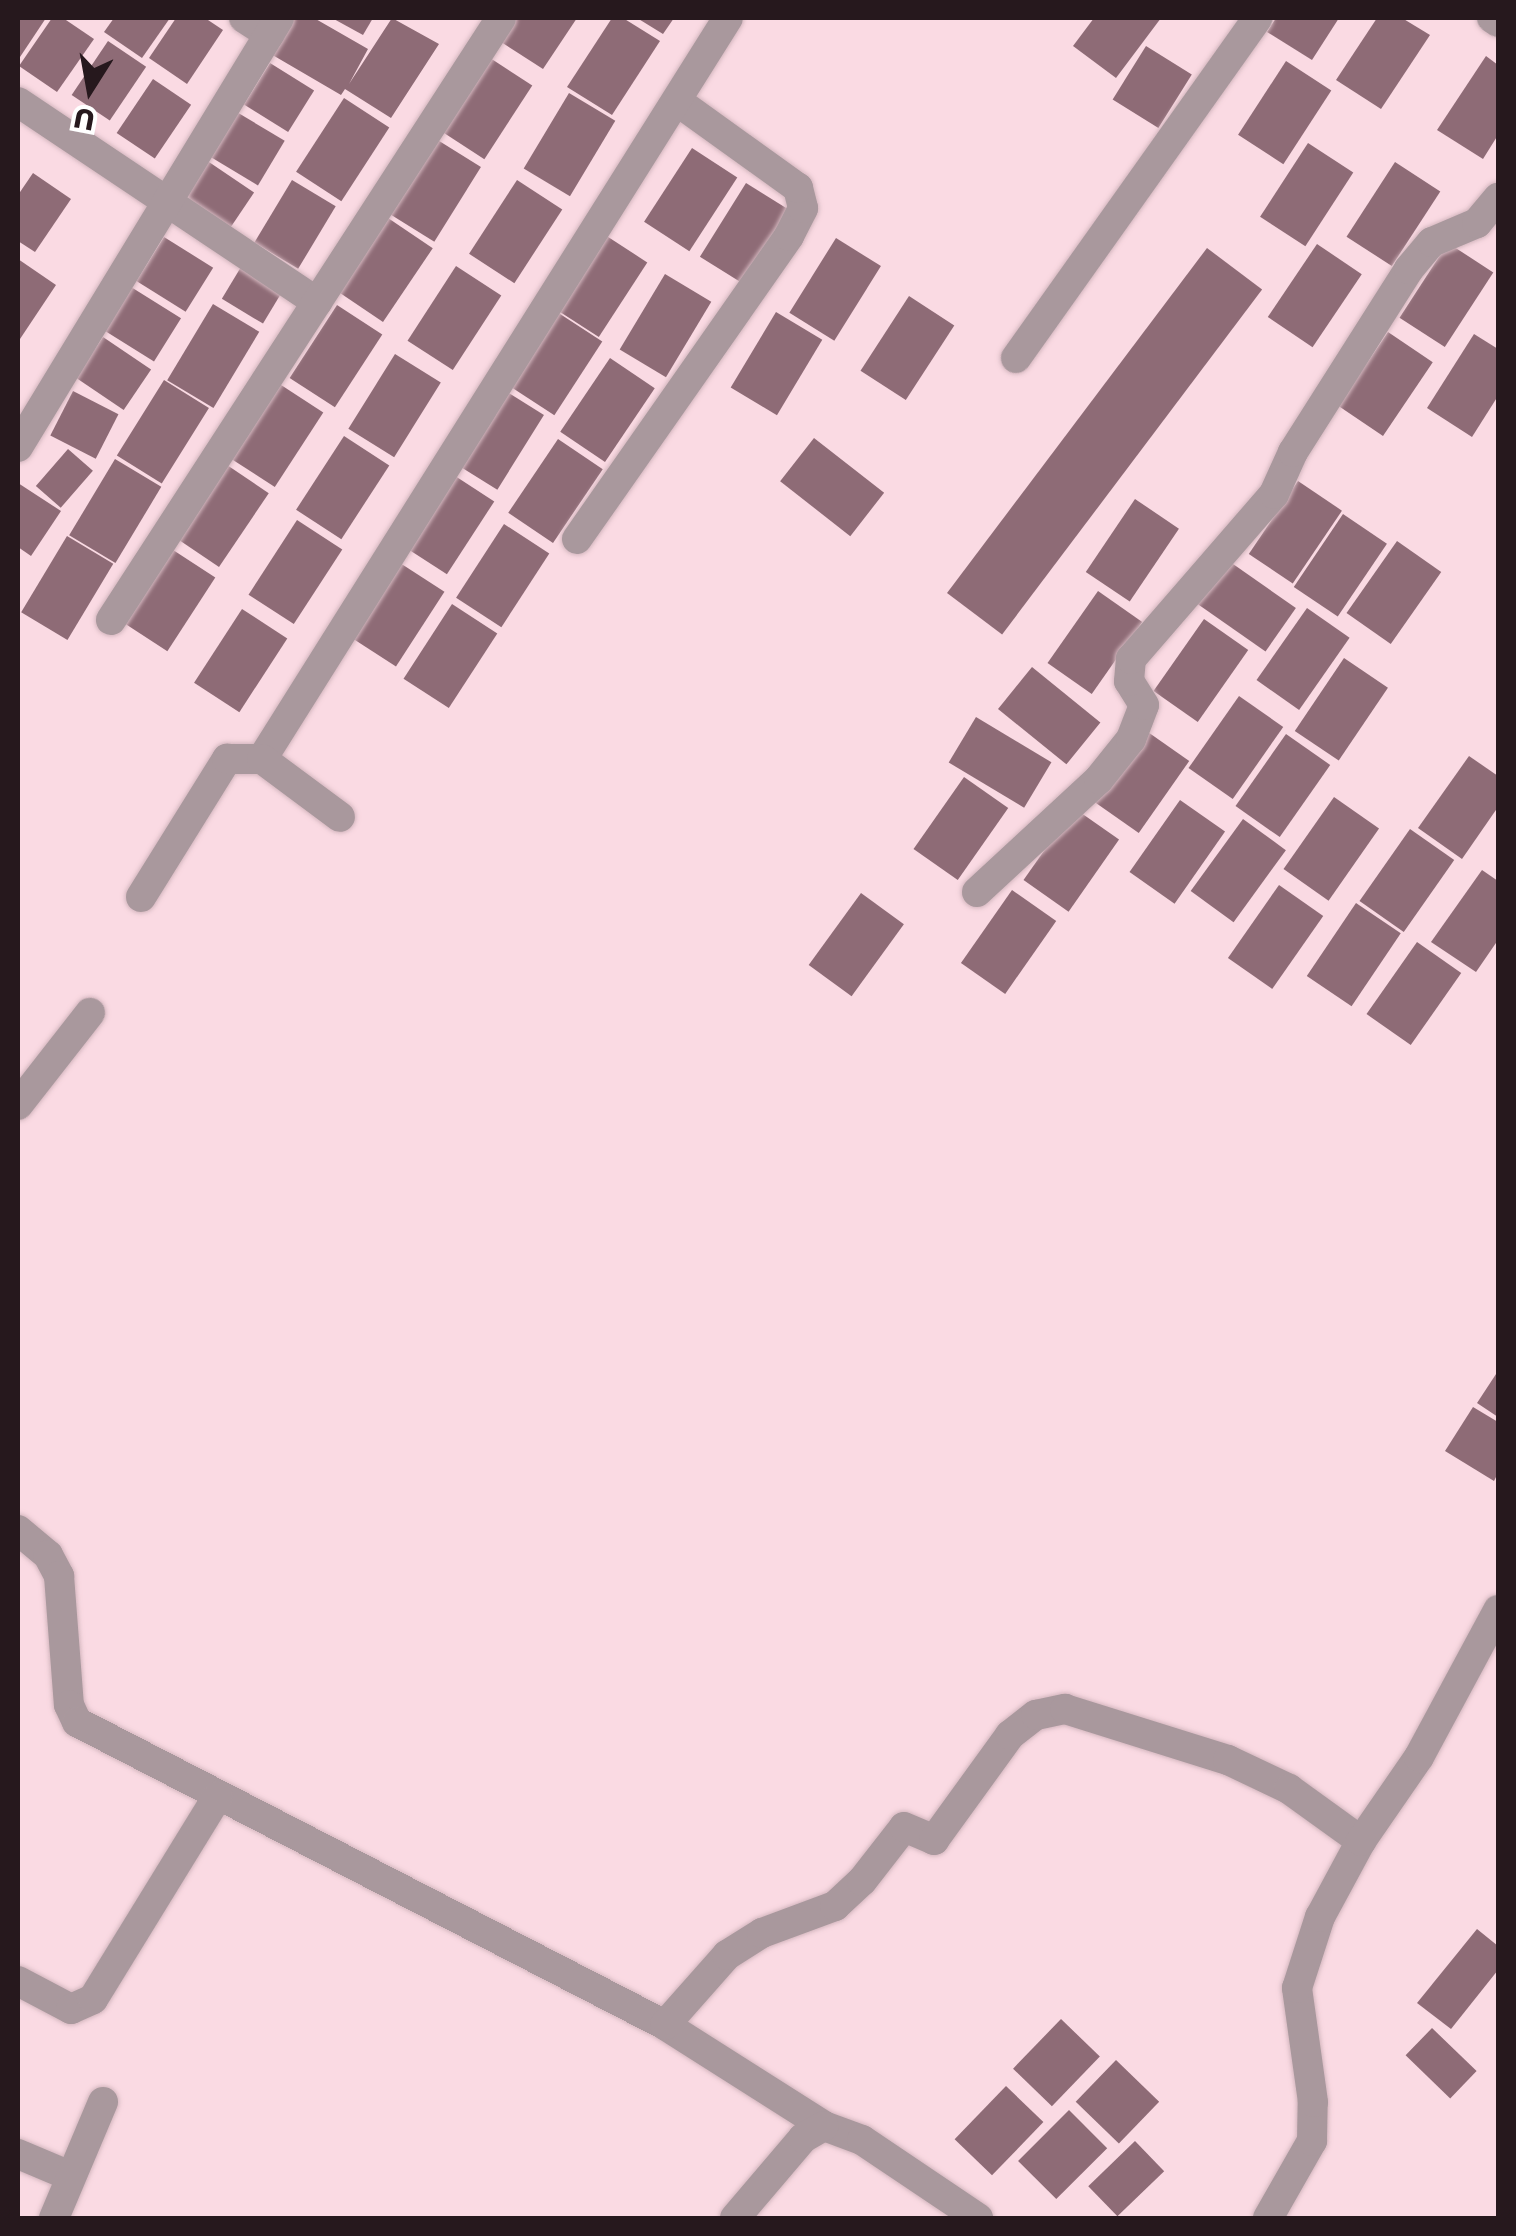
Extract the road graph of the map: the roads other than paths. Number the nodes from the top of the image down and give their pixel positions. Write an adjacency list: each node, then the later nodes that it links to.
1 (500, 18): 9 (street)
2 (728, 18): 6 (street)
3 (1258, 18): 10 (street)
4 (264, 23): 8 (street)
5 (18, 102): 8 (street)
6 (677, 102): 12 (street); 14 (street)
7 (1498, 198): 16 (street)
8 (167, 200): 9 (street); 11 (street)
9 (317, 302): 13 (street)
10 (1016, 358)
11 (18, 447)
12 (577, 539)
13 (111, 620)
14 (262, 759): 15 (street); 17 (street)
15 (340, 817)
16 (977, 892)
17 (141, 896)
18 (90, 1013): 19 (street)
19 (18, 1104)
20 (18, 1530): 22 (street)
21 (1498, 1610): 23 (street)
22 (218, 1796): 24 (street); 25 (street)
23 (1361, 1841): 25 (street); 33 (street)
24 (18, 1981)
25 (666, 2025): 27 (street)
26 (103, 2102): 29 (street)
27 (824, 2126): 31 (street); 32 (street)
28 (18, 2154): 29 (street)
29 (70, 2176): 30 (street)
30 (54, 2218)
31 (736, 2218)
32 (978, 2218)
33 (1268, 2218)

